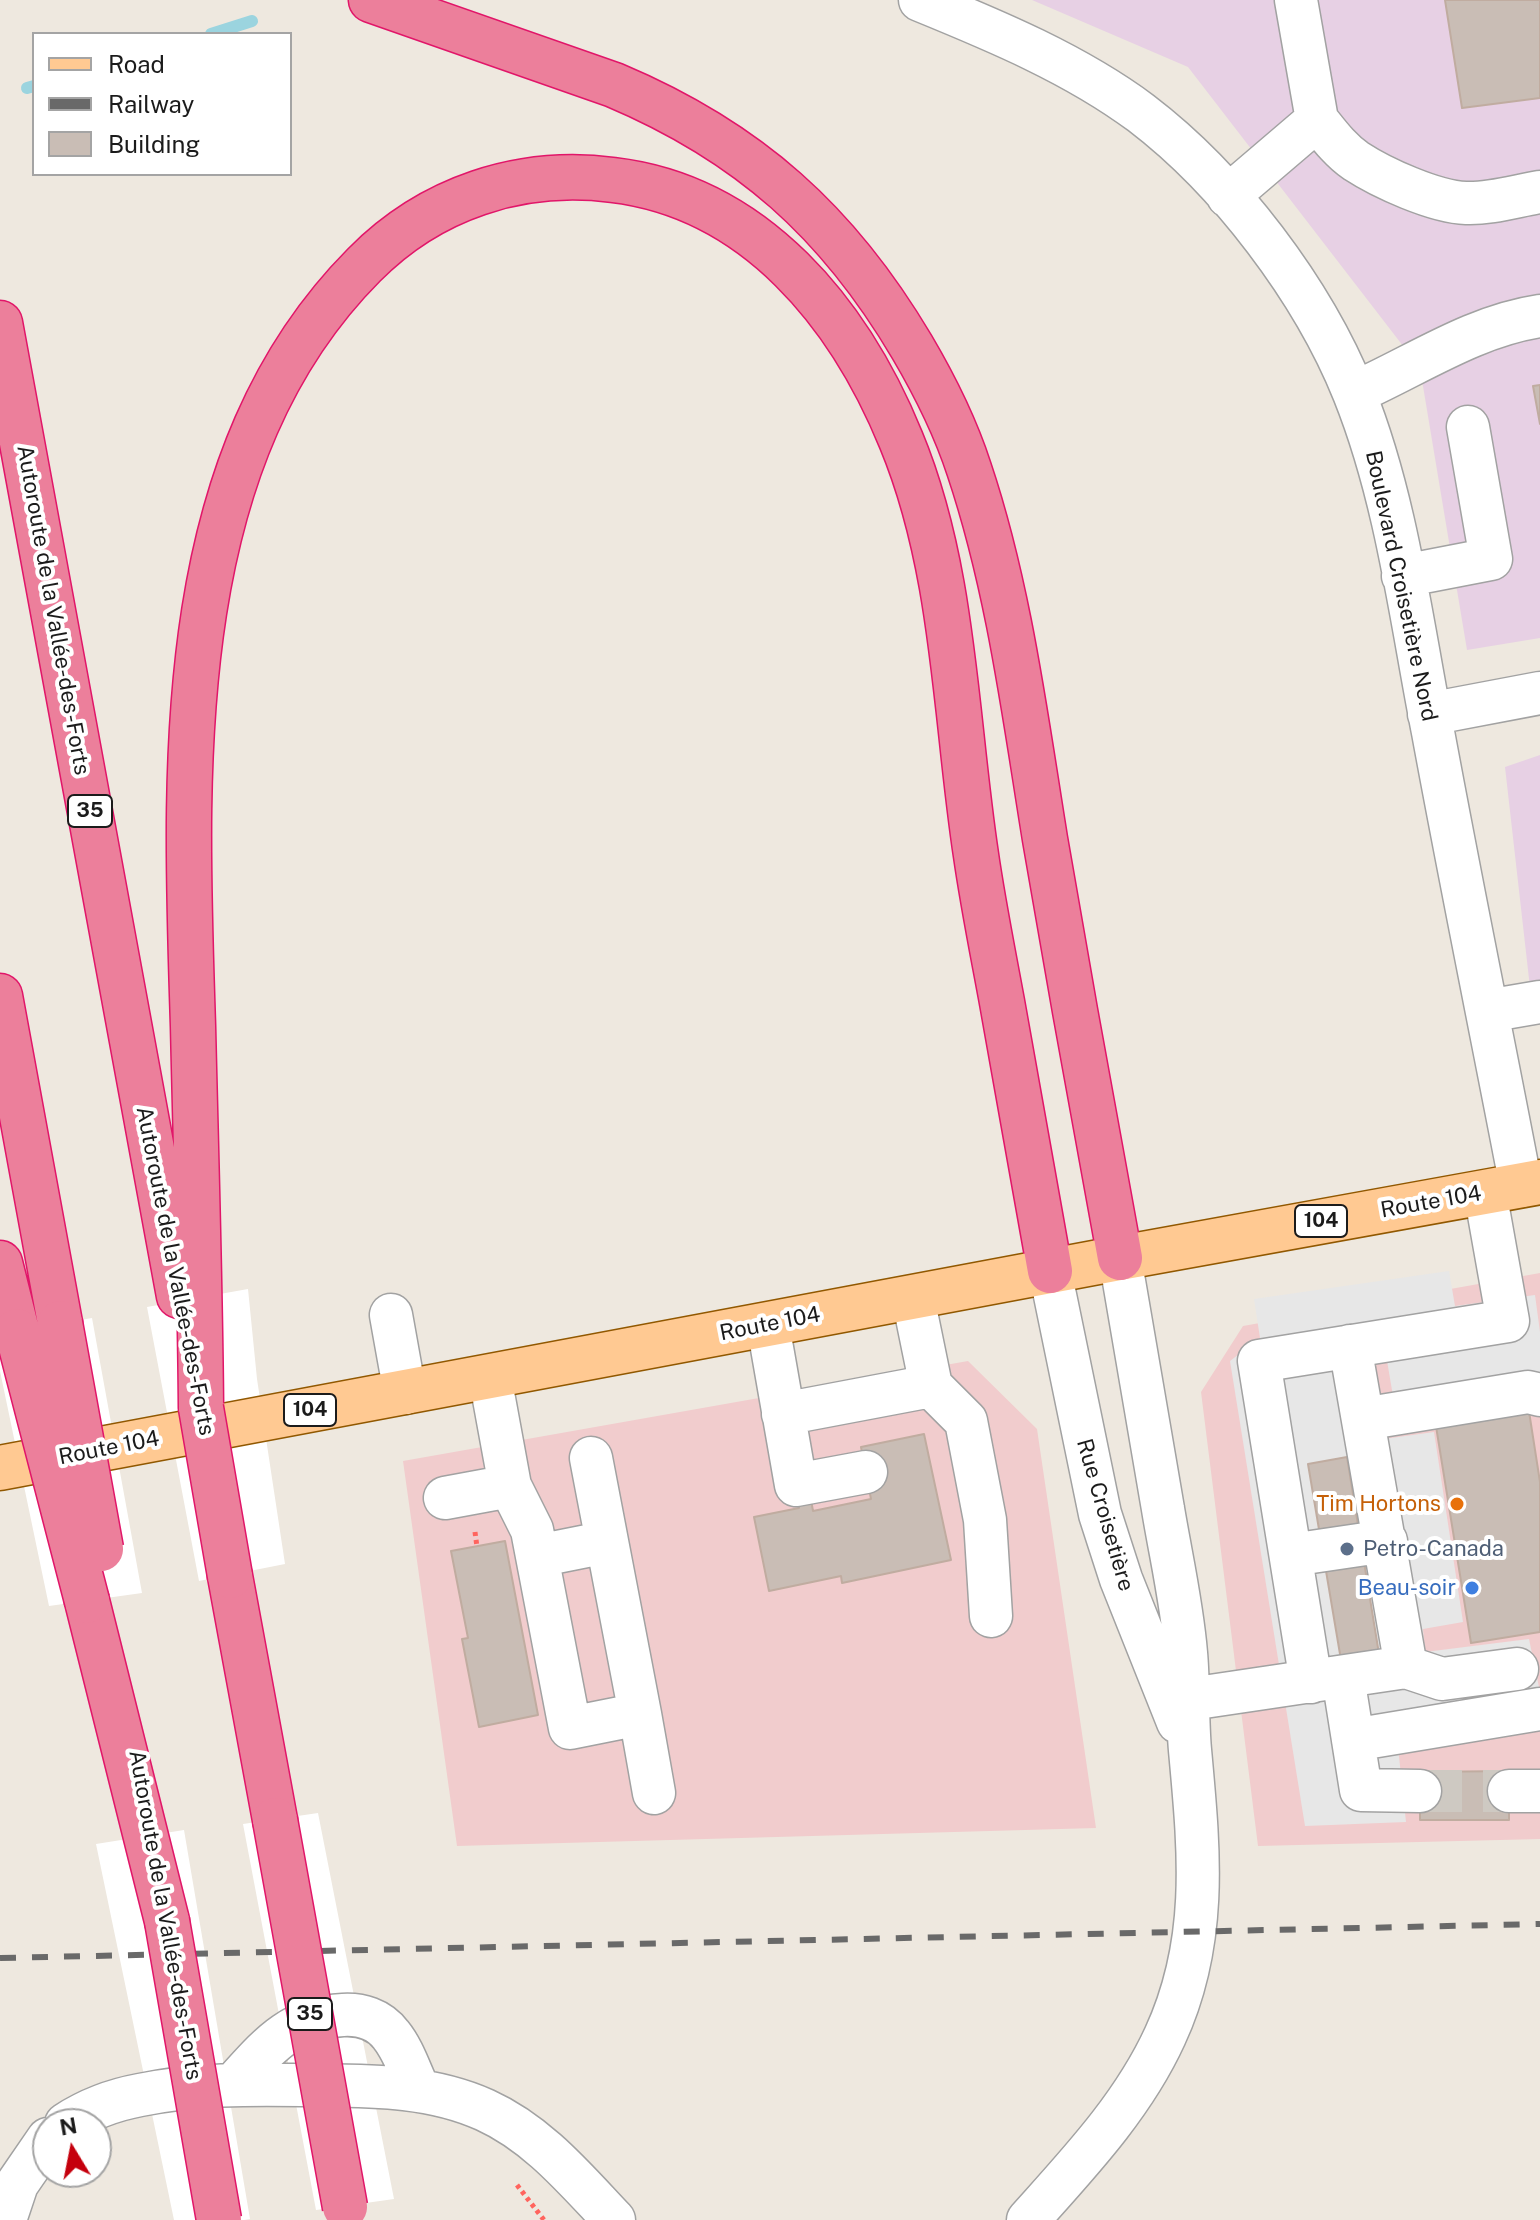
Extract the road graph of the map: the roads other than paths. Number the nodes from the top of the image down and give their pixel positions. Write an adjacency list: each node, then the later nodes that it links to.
1 (371, 0): 18 (highway)
2 (920, 0): 6 (street, Boulevard Croisetière Nord)
3 (1296, 0): 4 (street)
4 (1317, 120): 5 (street); 6 (street)
5 (1540, 192)
6 (1228, 196): 9 (street, Boulevard Croisetière Nord)
7 (1540, 316): 9 (street)
8 (0, 323): 21 (highway, Autoroute de la Vallée-des-Forts / 35)
9 (1354, 393): 11 (street, Boulevard Croisetière Nord)
10 (1468, 427): 11 (street)
11 (1403, 576): 13 (street, Boulevard Croisetière Nord)
12 (1540, 693): 13 (street)
13 (1429, 714): 16 (street, Boulevard Croisetière Nord)
14 (0, 996): 41 (highway, Autoroute de la Vallée-des-Forts, bridge)
15 (1540, 1002): 16 (street)
16 (1487, 1011): 17 (street, Boulevard Croisetière Nord)
17 (1516, 1187): 18 (main road, Route 104 / 104); 25 (street, Boulevard Croisetière Nord)
18 (1120, 1258): 20 (main road, Route 104 / 104); 46 (street, Rue Croisetière)
19 (0, 1263): 41 (highway, bridge)
20 (1050, 1271): 21 (highway); 22 (main road, Route 104 / 104); 46 (street, Rue Croisetière)
21 (190, 1298): 57 (highway, Autoroute de la Vallée-des-Forts / 35, bridge)
22 (913, 1298): 24 (main road, Route 104 / 104); 27 (street)
23 (391, 1315): 28 (street)
24 (768, 1325): 26 (main road, Route 104 / 104); 30 (street)
25 (1350, 1346): 31 (street); 39 (street)
26 (490, 1377): 28 (main road, Route 104 / 104); 35 (street)
27 (931, 1386): 30 (street); 42 (street)
28 (405, 1393): 33 (main road, Route 104 / 104)
29 (1540, 1395): 31 (street)
30 (783, 1414): 34 (street)
31 (1363, 1419): 37 (street)
32 (591, 1458): 38 (street)
33 (0, 1468)
34 (866, 1472)
35 (510, 1486): 36 (street); 40 (street)
36 (445, 1498)
37 (1386, 1541): 39 (street); 43 (street)
38 (607, 1542): 40 (street); 48 (street)
39 (1291, 1555): 45 (street)
40 (537, 1556): 48 (street)
41 (98, 1599): 59 (highway, Autoroute de la Vallée-des-Forts, bridge)
42 (991, 1616)
43 (1406, 1667): 44 (street); 45 (street)
44 (1517, 1669)
45 (1327, 1679): 46 (street); 50 (street)
46 (1179, 1701): 61 (street, Rue Croisetière)
47 (1540, 1709): 50 (street)
48 (640, 1714): 52 (street)
49 (1540, 1736): 50 (street)
50 (1357, 1765): 51 (street)
51 (1420, 1791)
52 (654, 1793)
53 (233, 2085): 54 (street); 54 (street); 55 (street)
54 (419, 2090): 60 (street)
55 (97, 2108)
56 (32, 2160): 58 (street)
57 (346, 2214)
58 (5, 2220)
59 (219, 2220)
60 (614, 2220)
61 (1028, 2220)

